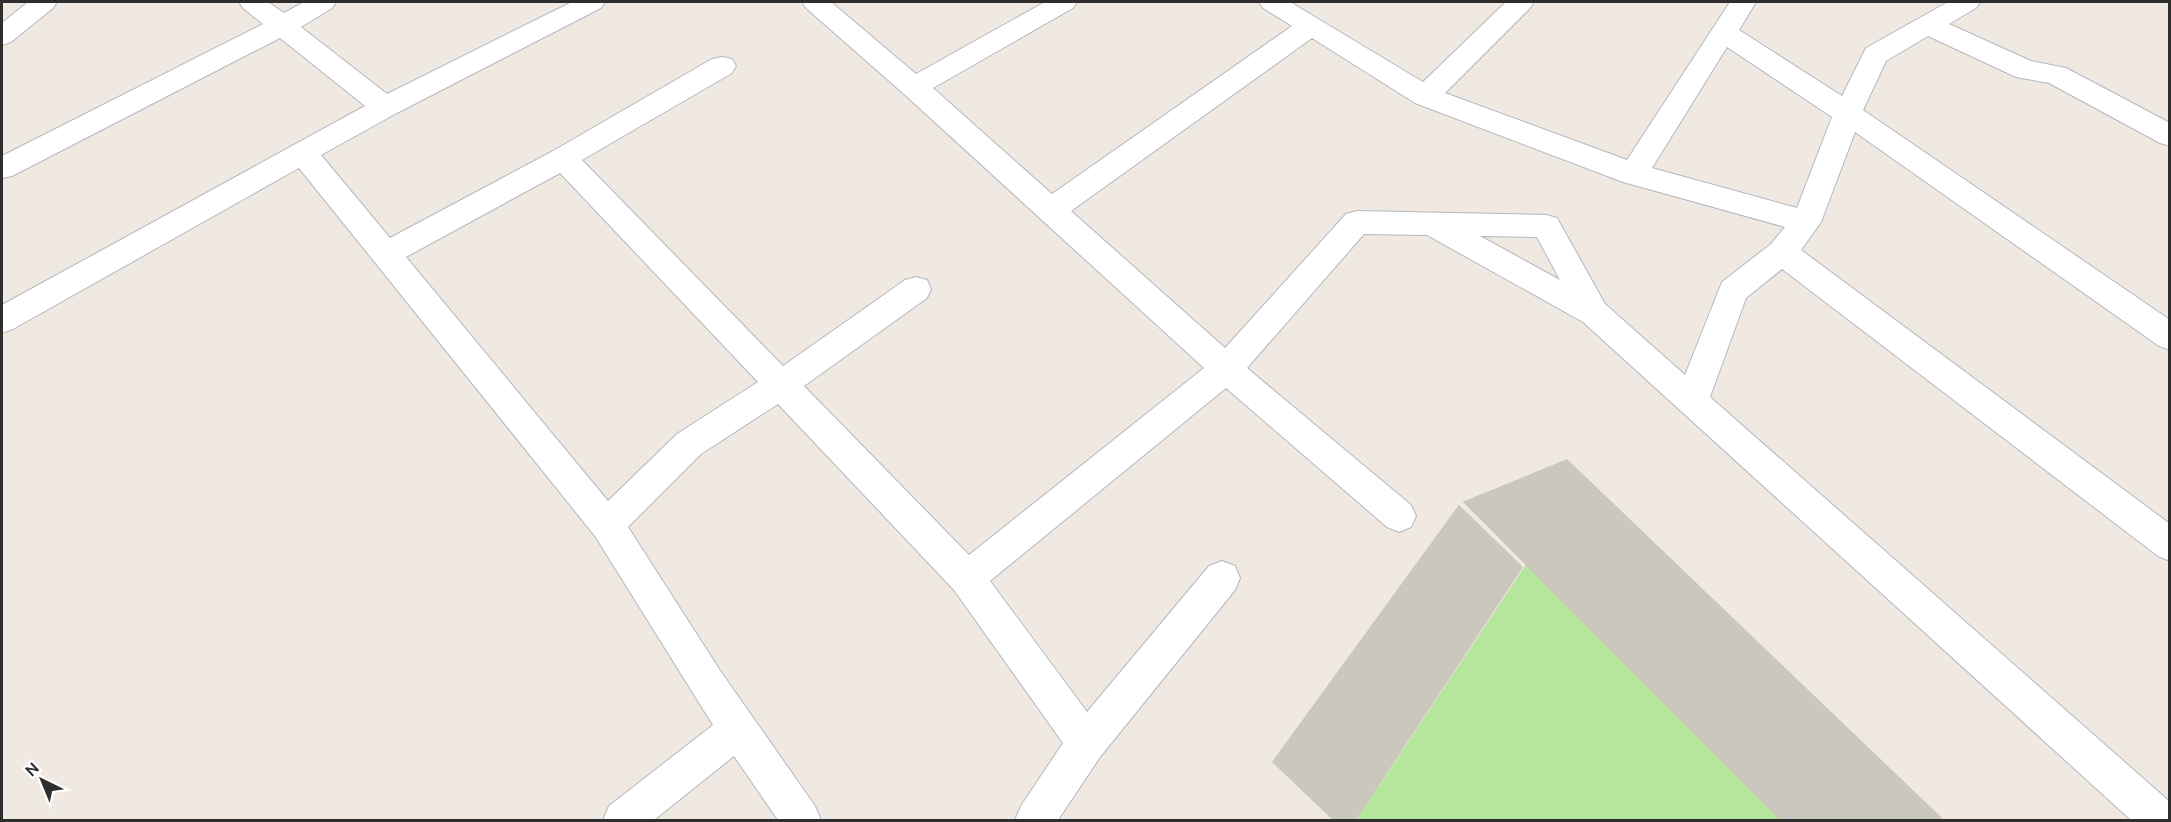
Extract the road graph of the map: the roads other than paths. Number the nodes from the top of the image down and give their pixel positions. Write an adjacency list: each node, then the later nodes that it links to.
1 (44, 2): 15 (street)
2 (252, 2): 12 (street)
3 (323, 2): 12 (street)
4 (592, 2): 19 (street)
5 (815, 2): 17 (street)
6 (1064, 2): 17 (street)
7 (1272, 2): 13 (street)
8 (1521, 2): 18 (street)
9 (1740, 2): 14 (street)
10 (1967, 2): 11 (street)
11 (1927, 25): 20 (street); 21 (street)
12 (282, 26): 19 (street); 24 (street)
13 (1311, 26): 18 (street); 26 (street)
14 (1723, 32): 20 (street); 25 (street)
15 (2, 36)
16 (722, 66): 23 (street)
17 (914, 87): 26 (street)
18 (1425, 96): 25 (street)
19 (385, 108): 22 (street)
20 (1848, 113): 27 (street); 34 (street)
21 (2169, 136)
22 (303, 153): 30 (street); 33 (street)
23 (563, 158): 30 (street); 36 (street)
24 (2, 168)
25 (1633, 174): 27 (street)
26 (1051, 210): 35 (street)
27 (1806, 222): 29 (street)
28 (1433, 224): 32 (street); 32 (street); 35 (street)
29 (1782, 252): 37 (street); 40 (street)
30 (385, 254): 39 (street)
31 (916, 289): 36 (street)
32 (1594, 313): 37 (street)
33 (2, 320)
34 (2169, 337)
35 (1226, 369): 38 (street); 41 (street)
36 (781, 385): 39 (street); 41 (street)
37 (1692, 401): 48 (street)
38 (1399, 516)
39 (607, 525): 43 (street)
40 (2169, 545)
41 (967, 578): 44 (street)
42 (1222, 578): 44 (street)
43 (738, 729): 45 (street); 46 (street)
44 (1086, 743): 47 (street)
45 (623, 820)
46 (801, 820)
47 (1035, 820)
48 (2160, 820)

